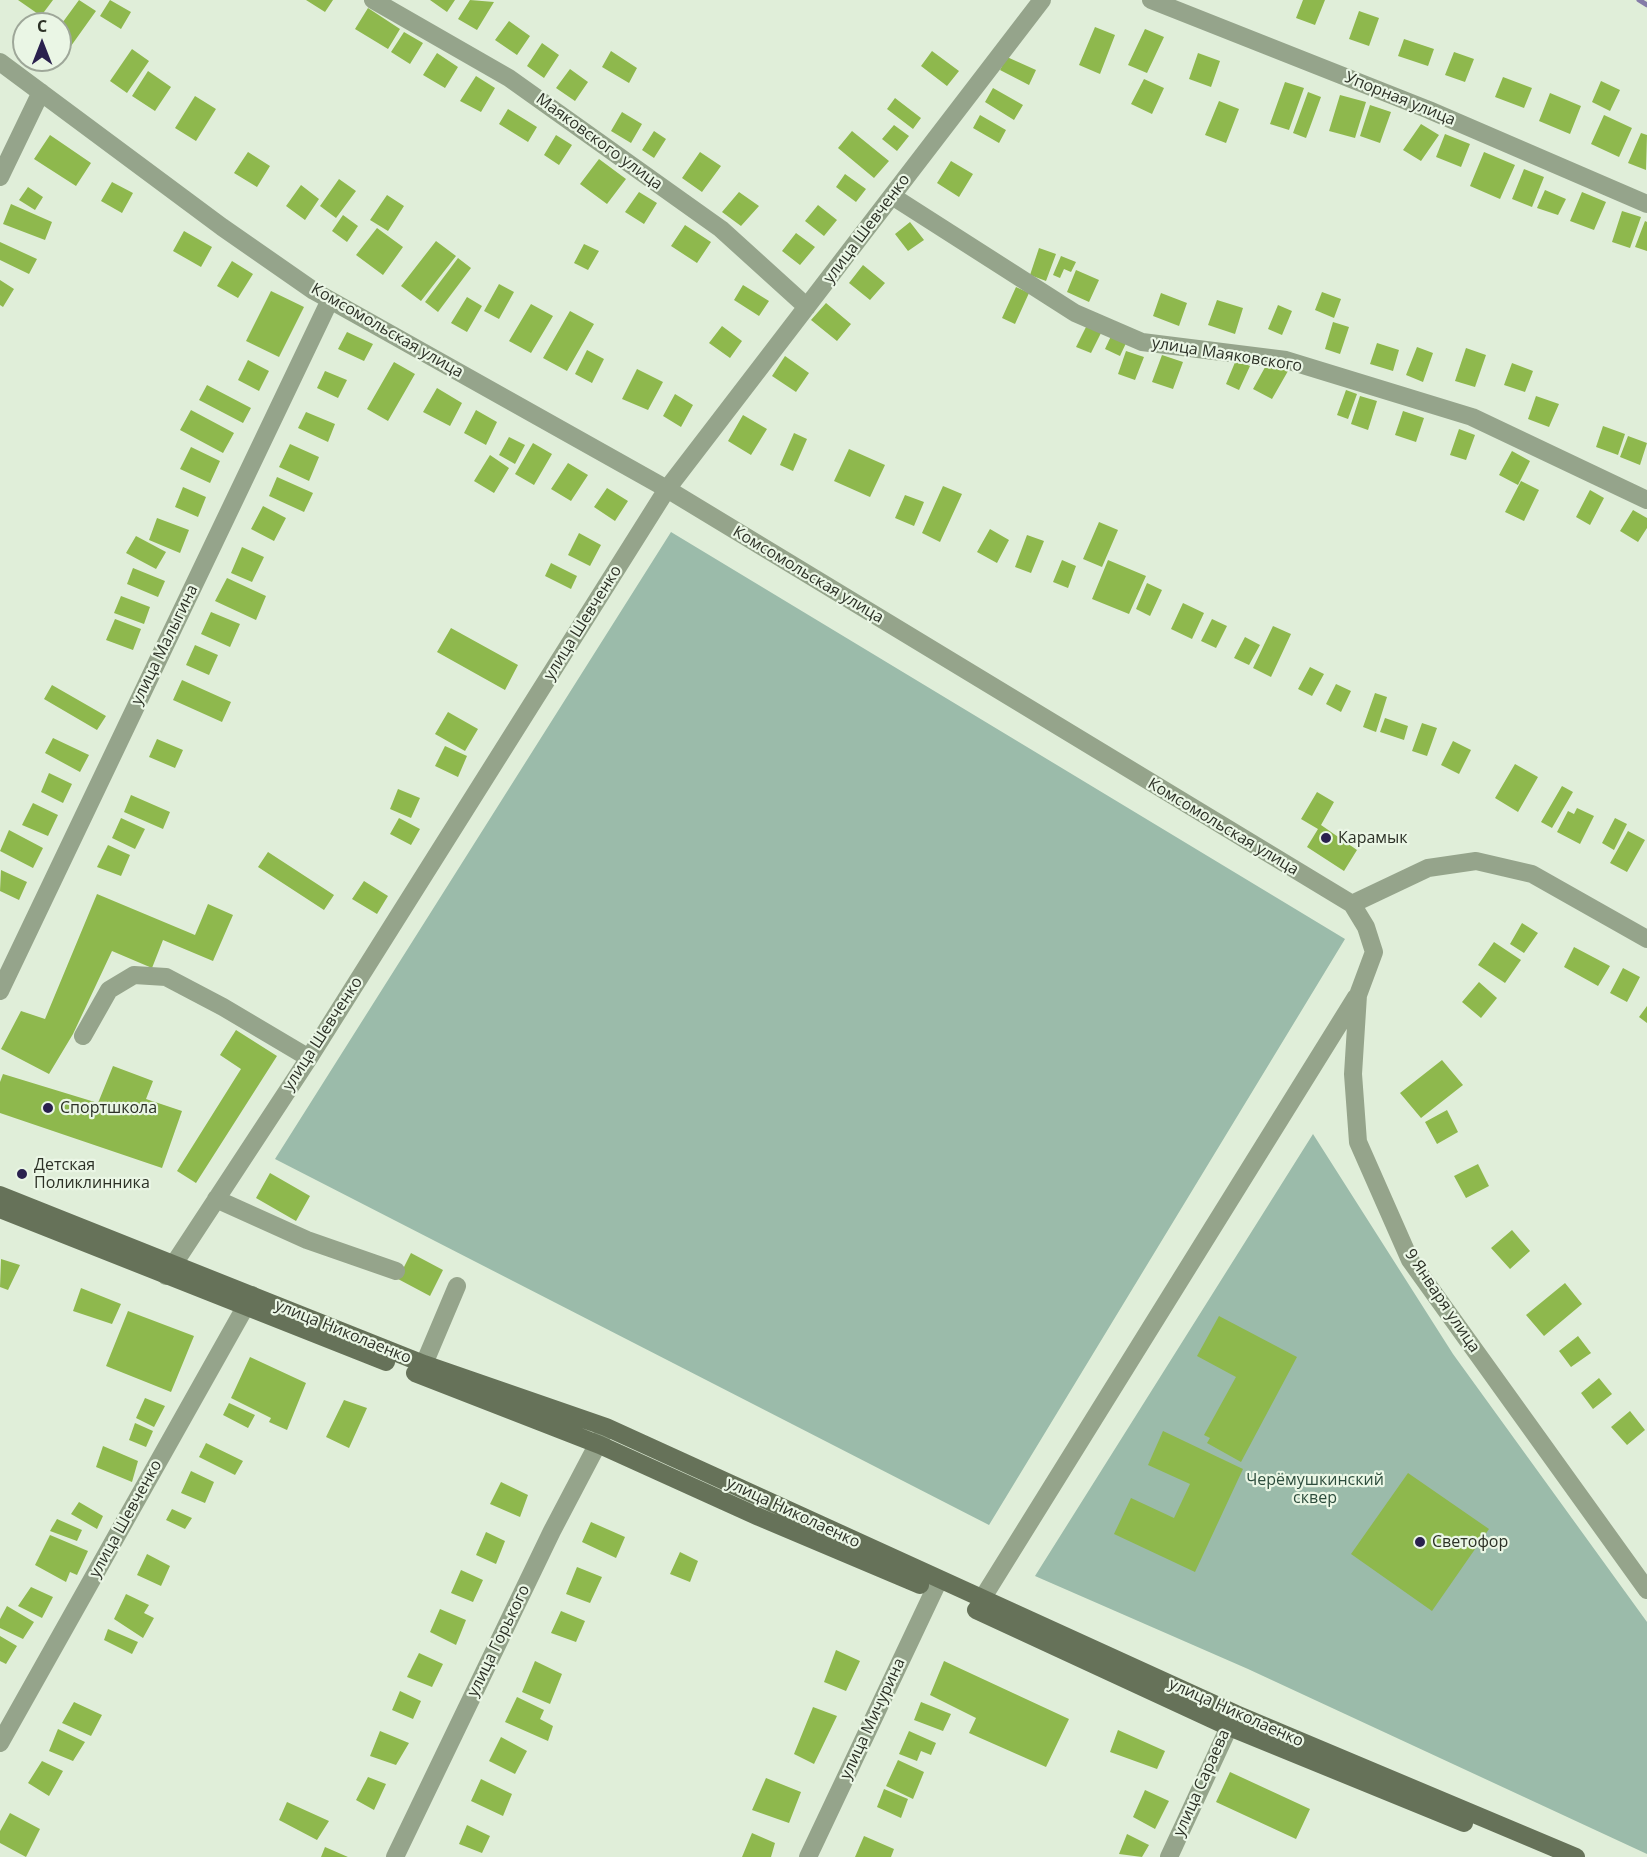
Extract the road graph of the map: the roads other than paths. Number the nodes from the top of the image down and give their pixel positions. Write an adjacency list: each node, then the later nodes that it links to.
1 (373, 0): 10 (street, Маяковского улица)
2 (1042, 0): 7 (street, улица Шевченко)
3 (1151, 0): 8 (street, Упорная улица)
4 (0, 62): 5 (street, Комсомольская улица)
5 (41, 92): 6 (street); 9 (street, Комсомольская улица)
6 (0, 177)
7 (892, 196): 10 (street, улица Шевченко); 12 (street, улица Маяковского)
8 (1647, 204)
9 (330, 300): 11 (street, Комсомольская улица); 15 (street, улица Малыгина)
10 (807, 307): 11 (street, улица Шевченко)
11 (667, 489): 13 (street, Комсомольская улица); 18 (street, улица Шевченко)
12 (1647, 500)
13 (1352, 904): 14 (street); 16 (street, 9 Января улица)
14 (1647, 939)
15 (0, 991)
16 (1358, 994): 30 (street, 9 Января улица); 31 (street)
17 (83, 1036): 18 (street)
18 (309, 1058): 20 (street, улица Шевченко)
19 (0, 1195): 22 (main road, улица Николаенко)
20 (216, 1199): 22 (street, улица Шевченко); 23 (street)
21 (0, 1209): 22 (main road, улица Николаенко)
22 (170, 1270): 25 (main road, улица Николаенко)
23 (396, 1271)
24 (457, 1286): 26 (street)
25 (248, 1301): 26 (main road, улица Николаенко); 28 (main road, улица Николаенко); 34 (street, улица Шевченко)
26 (424, 1364): 27 (main road, улица Николаенко)
27 (606, 1427): 28 (street, улица Горького); 29 (main road, улица Николаенко)
28 (600, 1445): 29 (main road, улица Николаенко); 35 (street, улица Горького)
29 (936, 1585): 31 (main road, улица Николаенко); 33 (main road, улица Николаенко); 36 (street, улица Мичурина)
30 (1647, 1590)
31 (982, 1599): 32 (main road, улица Николаенко)
32 (1224, 1709): 33 (street, улица Сараева); 39 (main road, улица Николаенко)
33 (1229, 1727): 37 (street, улица Сараева); 38 (main road, улица Николаенко)
34 (0, 1743)
35 (395, 1857)
36 (808, 1857)
37 (1169, 1857)
38 (1546, 1857)
39 (1576, 1857)

